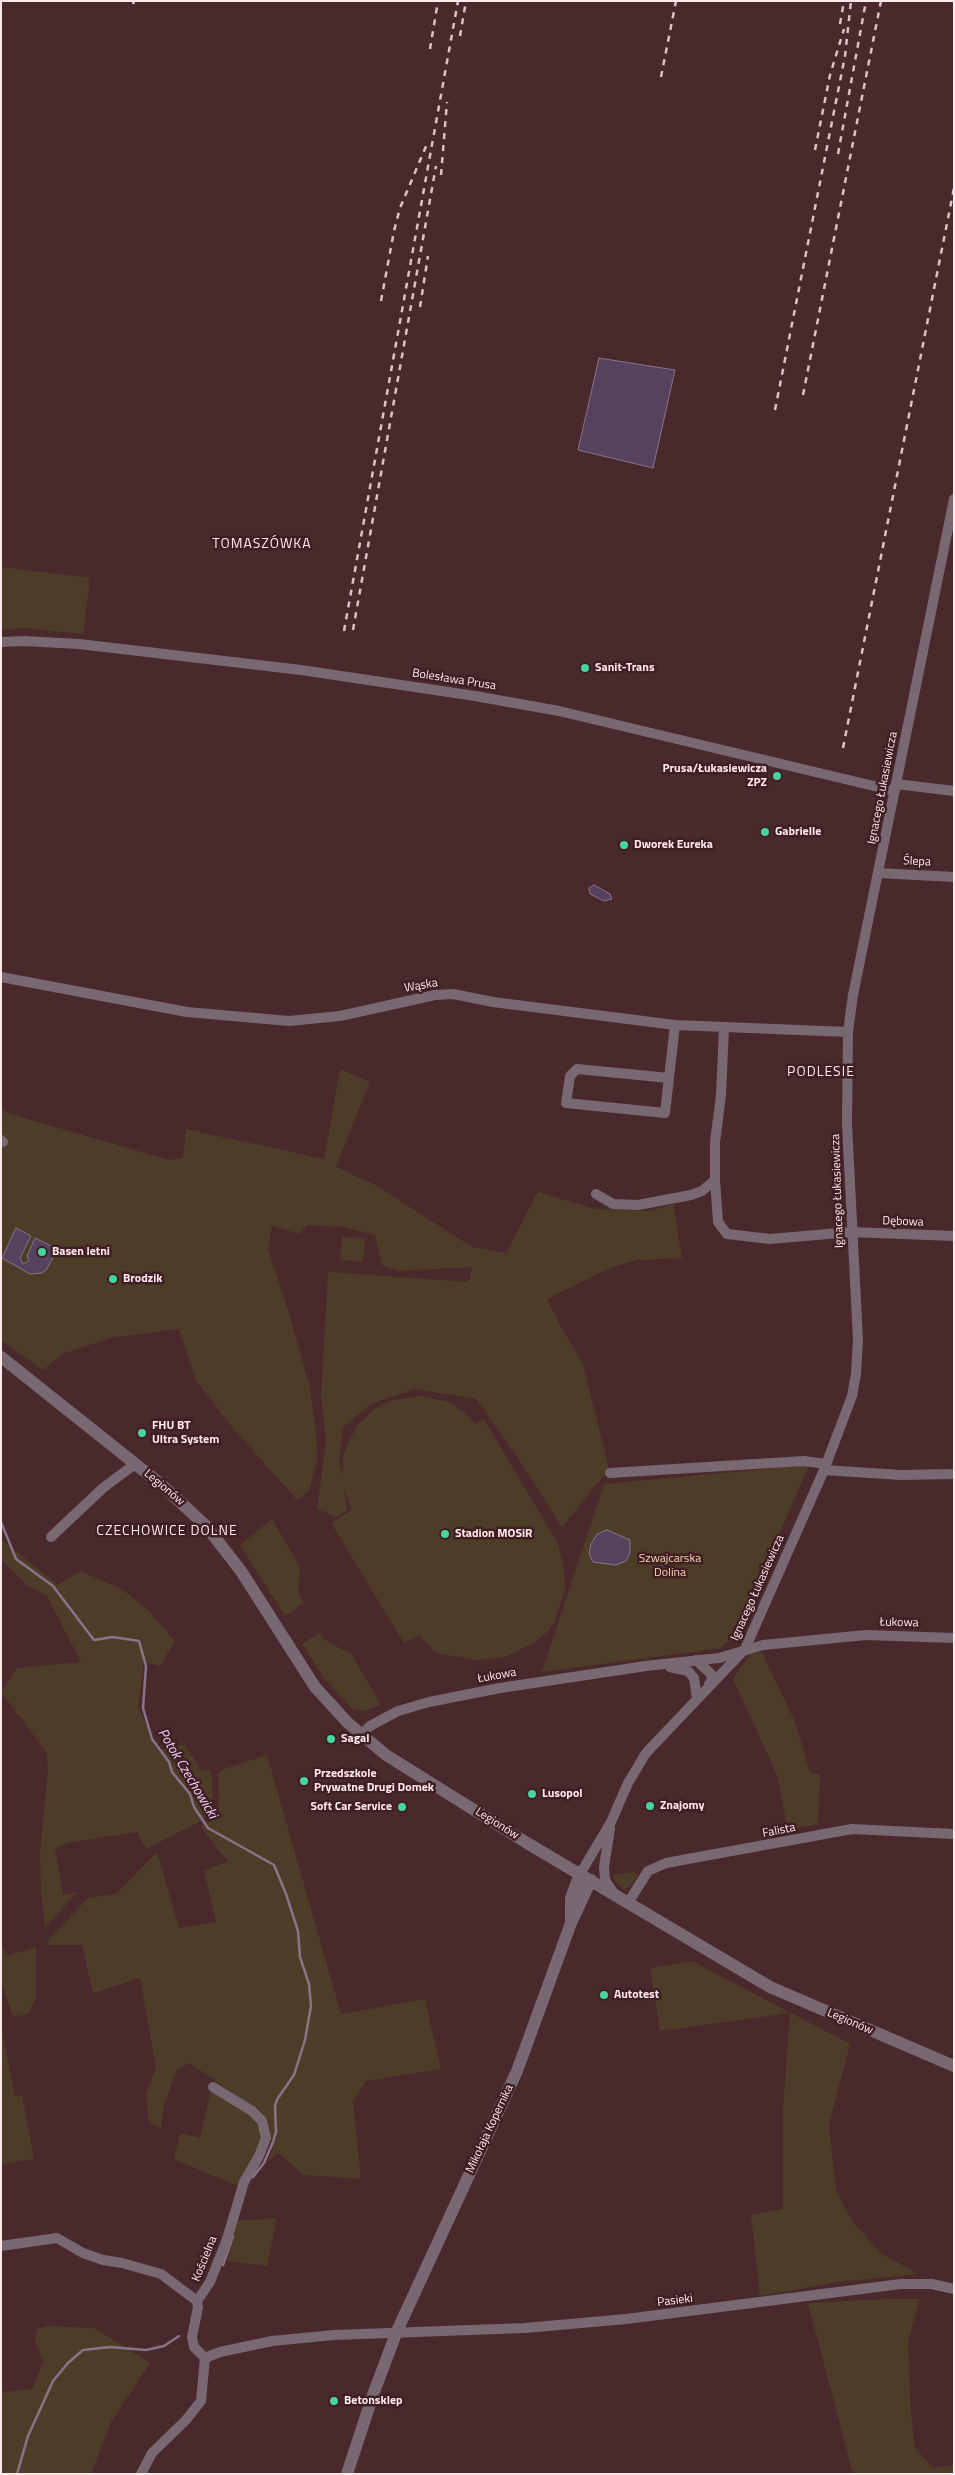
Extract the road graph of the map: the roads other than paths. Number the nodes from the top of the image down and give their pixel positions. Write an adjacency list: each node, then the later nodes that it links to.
1 (954, 499): 3 (street, Ignacego Łukasiewicza)
2 (1, 642): 3 (street, Bolesława Prusa)
3 (895, 787): 4 (street, Bolesława Prusa); 5 (street, Ignacego Łukasiewicza)
4 (954, 792)
5 (878, 873): 6 (street, Ślepa); 10 (street, Ignacego Łukasiewicza)
6 (954, 877)
7 (1, 977): 8 (street, Wąska)
8 (675, 1025): 9 (street, Wąska); 11 (street)
9 (724, 1027): 10 (street, Wąska); 12 (street, Dębowa)
10 (848, 1032): 14 (street, Ignacego Łukasiewicza)
11 (669, 1078): 11 (street)
12 (715, 1180): 13 (street); 14 (street, Dębowa)
13 (596, 1194)
14 (852, 1232): 15 (street, Dębowa); 18 (street, Ignacego Łukasiewicza)
15 (954, 1236)
16 (1, 1357): 17 (street, Legionów)
17 (135, 1464): 21 (street, Legionów); 29 (street, Legionów)
18 (825, 1467): 19 (street); 20 (street); 23 (street, Ignacego Łukasiewicza)
19 (610, 1474)
20 (954, 1474)
21 (51, 1537)
22 (954, 1638): 23 (street, Łukowa)
23 (745, 1649): 24 (street, Łukowa); 27 (street, Ignacego Łukasiewicza)
24 (696, 1660): 25 (street, Łukowa); 27 (street)
25 (646, 1666): 26 (street, Łukowa); 29 (street, Łukowa)
26 (694, 1678): 27 (street, Łukowa); 28 (street)
27 (712, 1683): 28 (street, Ignacego Łukasiewicza)
28 (697, 1698): 30 (street, Ignacego Łukasiewicza)
29 (361, 1735): 33 (street, Legionów)
30 (611, 1822): 32 (street, Ignacego Łukasiewicza); 33 (street, Ignacego Łukasiewicza)
31 (954, 1834): 36 (street, Falista)
32 (604, 1867): 34 (street); 35 (street, Ignacego Łukasiewicza)
33 (580, 1874): 34 (street, Legionów); 37 (street, Mikołaja Kopernika)
34 (591, 1880): 35 (street, Legionów); 37 (street, Mikołaja Kopernika)
35 (615, 1896): 36 (street, Legionów)
36 (628, 1903): 38 (street, Legionów)
37 (571, 1923): 43 (street, Mikołaja Kopernika)
38 (954, 2066)
39 (213, 2087): 42 (street, Kościelna)
40 (1, 2246): 42 (street)
41 (954, 2289): 43 (street, Pasieki)
42 (197, 2301): 44 (street, Kościelna)
43 (397, 2331): 44 (street); 46 (street, Mikołaja Kopernika)
44 (205, 2358): 45 (street)
45 (141, 2474)
46 (348, 2474)

